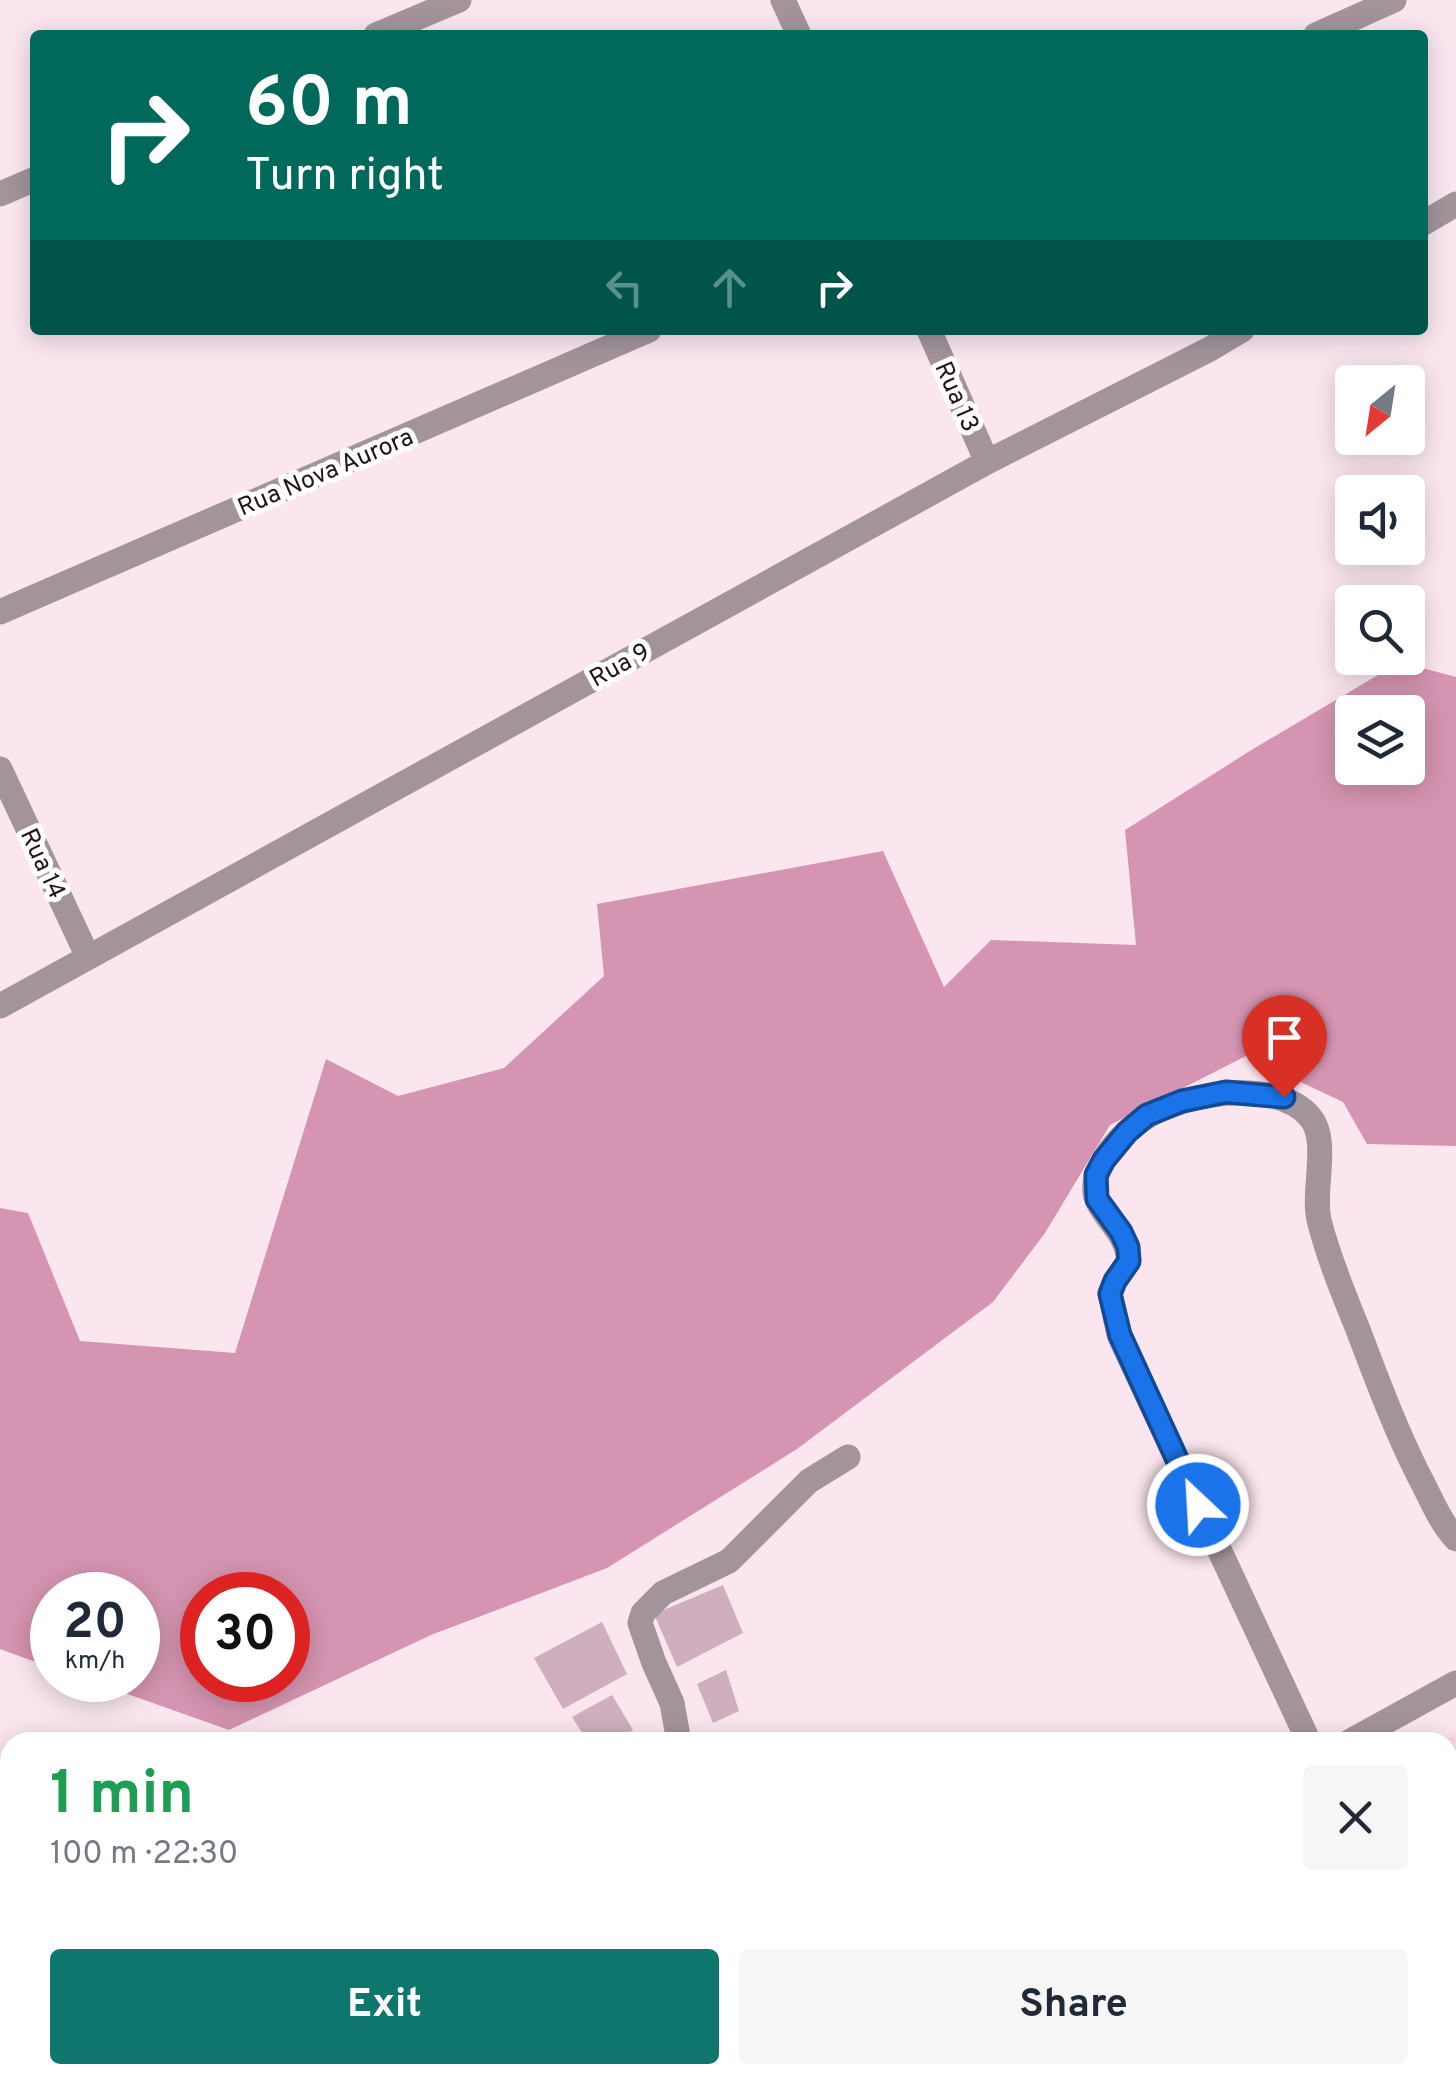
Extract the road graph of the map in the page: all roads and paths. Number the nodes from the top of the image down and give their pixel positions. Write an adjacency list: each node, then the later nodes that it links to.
1 (460, 0): 4 (street)
2 (783, 0): 5 (street)
3 (1394, 0): 6 (street)
4 (388, 30)
5 (796, 30)
6 (1327, 30)
7 (30, 181): 8 (street)
8 (0, 194)
9 (1456, 204): 10 (street)
10 (1428, 220)
11 (637, 335): 15 (street, Rua Nova Aurora)
12 (930, 335): 14 (street, Rua 13)
13 (1234, 335): 14 (street, Rua 9)
14 (987, 462): 17 (street, Rua 9)
15 (0, 612)
16 (0, 769): 17 (street, Rua 14)
17 (88, 956): 18 (street, Rua 9)
18 (0, 1006)
19 (848, 1457): 22 (street)
20 (1456, 1539): 23 (street)
21 (1456, 1683): 24 (street)
22 (677, 1732)
23 (1304, 1732)
24 (1367, 1732)

